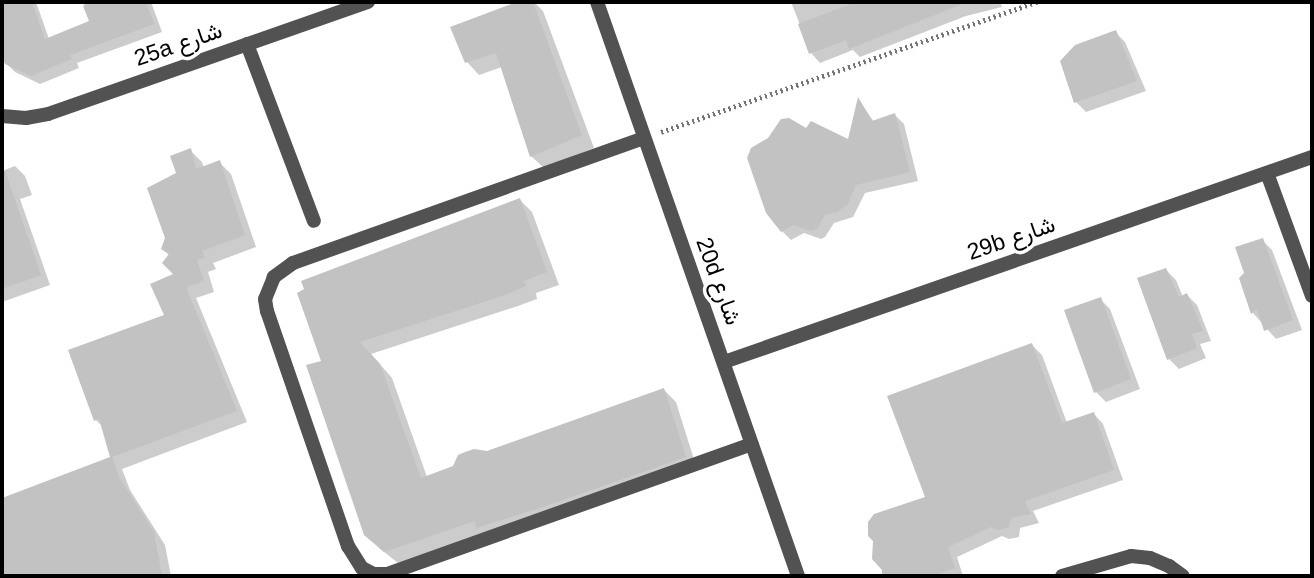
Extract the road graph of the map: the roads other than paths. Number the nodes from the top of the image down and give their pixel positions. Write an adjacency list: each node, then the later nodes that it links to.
1 (368, 2): 3 (street, 25a شارع)
2 (597, 2): 5 (street, 20d شارع)
3 (247, 44): 4 (street, 25a شارع); 8 (street)
4 (2, 116)
5 (644, 138): 10 (street, 20d شارع); 11 (street)
6 (1312, 157): 7 (street, 29b شارع)
7 (1267, 173): 9 (street); 10 (street, 29b شارع)
8 (314, 221)
9 (1312, 296)
10 (724, 362): 11 (street, 20d شارع)
11 (752, 444): 12 (street, 20d شارع)
12 (798, 576)
13 (1062, 576): 14 (street)
14 (1183, 576)

